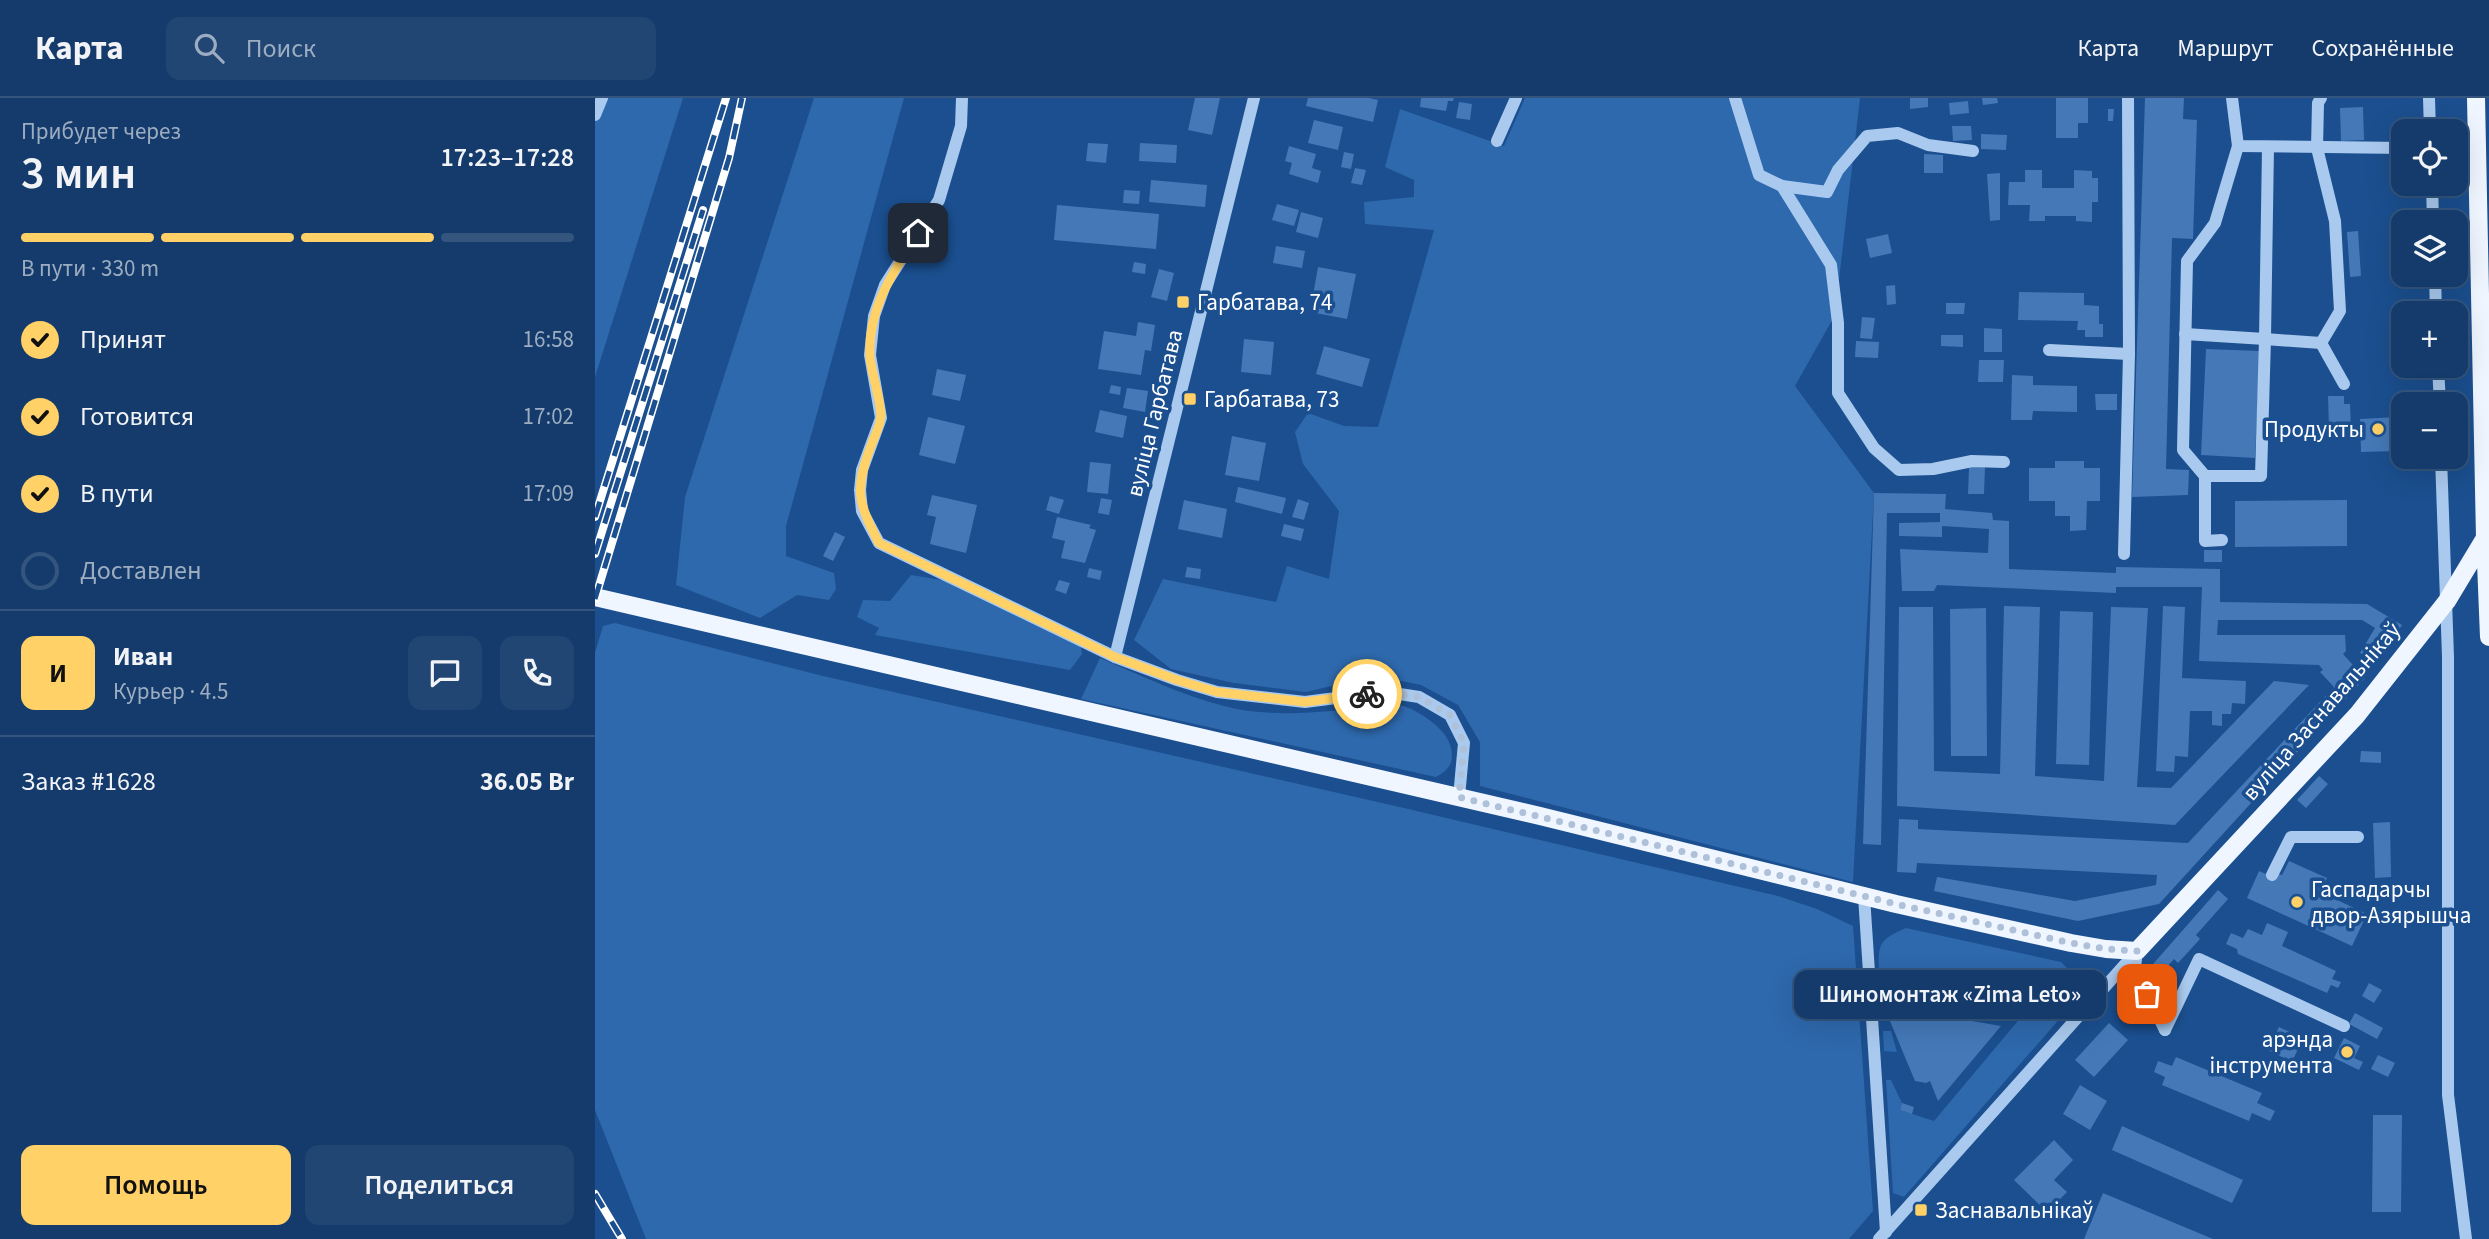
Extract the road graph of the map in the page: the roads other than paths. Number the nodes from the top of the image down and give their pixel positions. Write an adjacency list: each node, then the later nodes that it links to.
1 (602, 98): 11 (street)
2 (961, 98): 37 (street)
3 (1254, 98): 37 (street, вуліца Гарбатава)
4 (1516, 98): 13 (street)
5 (1735, 98): 20 (street)
6 (2128, 98): 26 (street)
7 (2232, 98): 15 (street)
8 (2321, 98): 17 (street)
9 (2429, 98): 12 (street)
10 (2476, 98): 14 (main road)
11 (595, 114)
12 (2430, 119)
13 (1497, 141)
14 (2482, 141): 21 (main road)
15 (2238, 146): 16 (street); 22 (street)
16 (2268, 146): 17 (street); 23 (street)
17 (2317, 148): 18 (street); 24 (street)
18 (2391, 148)
19 (1973, 151): 20 (street)
20 (1782, 186): 28 (street)
21 (2485, 310): 31 (main road)
22 (2185, 334): 23 (street); 30 (street)
23 (2265, 339): 24 (street); 30 (street)
24 (2321, 343): 27 (street)
25 (2049, 350): 26 (street)
26 (2129, 354): 33 (street)
27 (2344, 384)
28 (2004, 462)
29 (2442, 469): 35 (street)
30 (2205, 476): 32 (street)
31 (2485, 538): 35 (main road, вуліца Заснавальнікаў); 36 (main road)
32 (2222, 540)
33 (2124, 554)
34 (595, 597): 38 (main road)
35 (2447, 601): 42 (main road, вуліца Заснавальнікаў); 45 (street)
36 (2489, 637)
37 (1115, 657): 38 (street)
38 (1459, 797): 41 (main road)
39 (2358, 837): 40 (street)
40 (2272, 875)
41 (1864, 896): 42 (main road); 44 (street)
42 (2137, 951): 43 (street); 44 (street, вуліца Заснавальнікаў)
43 (2344, 1026)
44 (1882, 1235)
45 (2466, 1239)

